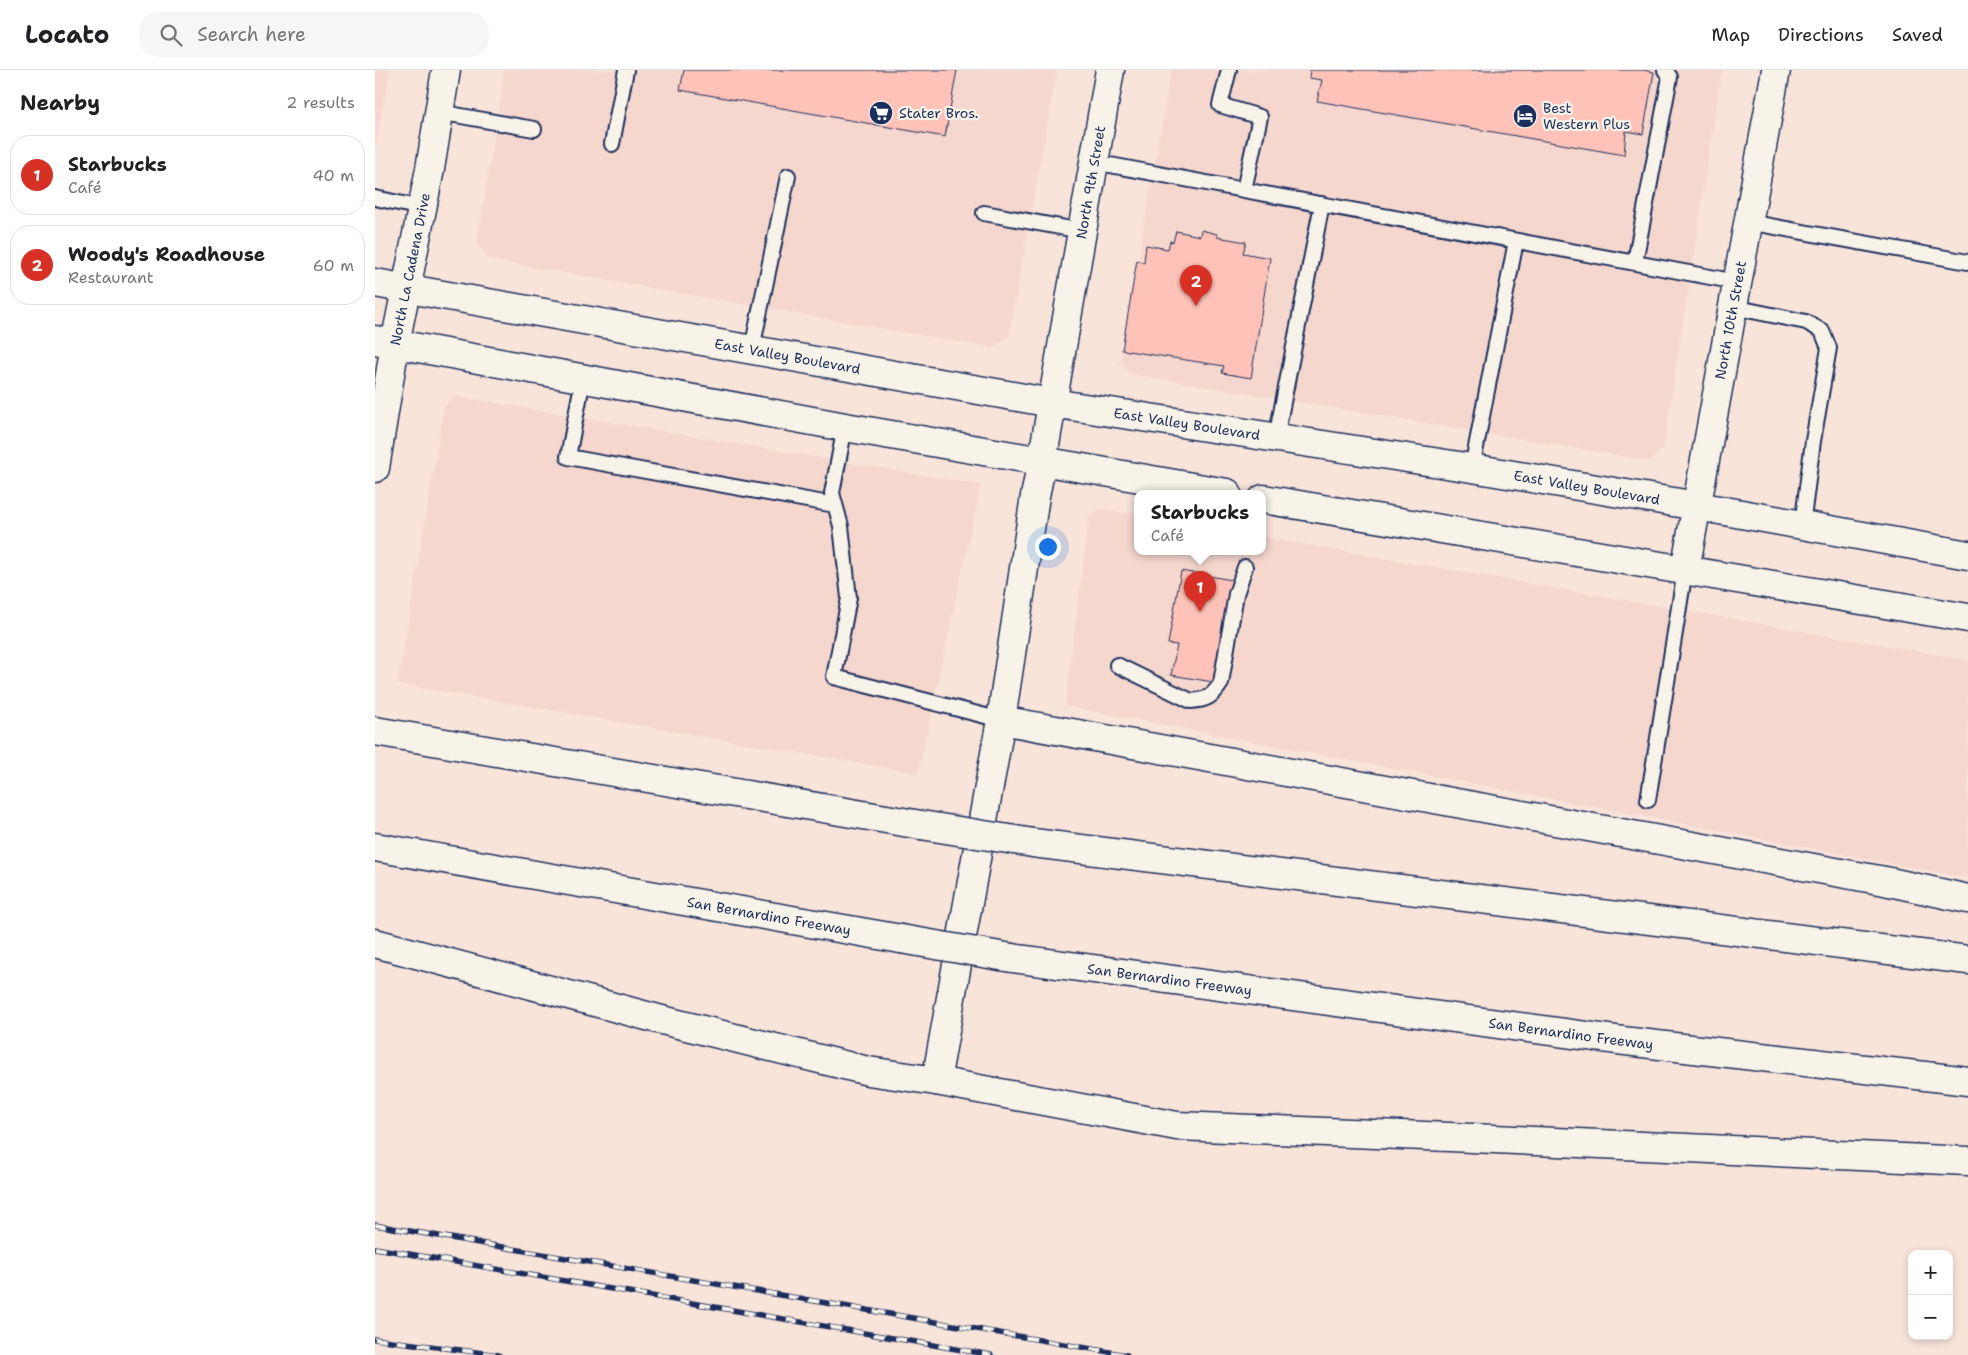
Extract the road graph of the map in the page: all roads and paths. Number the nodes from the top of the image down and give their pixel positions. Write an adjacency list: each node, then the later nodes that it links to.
1 (446, 70): 7 (main road, North La Cadena Drive)
2 (627, 70): 9 (lane)
3 (1110, 70): 10 (main road, North 9th Street)
4 (1229, 70): 12 (lane)
5 (1665, 70): 20 (lane)
6 (1775, 70): 17 (main road, North 10th Street)
7 (439, 112): 8 (lane); 15 (main road, North La Cadena Drive)
8 (534, 129)
9 (612, 144)
10 (1094, 162): 12 (lane); 18 (main road, North 9th Street)
11 (788, 176): 26 (lane)
12 (1244, 190): 14 (lane)
13 (375, 198): 15 (lane)
14 (1322, 204): 19 (lane); 30 (lane)
15 (422, 208): 23 (main road, North La Cadena Drive)
16 (984, 213): 18 (lane)
17 (1748, 222): 21 (lane); 24 (main road, North 10th Street)
18 (1082, 231): 28 (main road, North 9th Street)
19 (1516, 240): 20 (lane); 33 (lane)
20 (1635, 262): 24 (lane)
21 (1968, 262)
22 (375, 283): 23 (main road, East Valley Boulevard)
23 (407, 289): 25 (main road, North La Cadena Drive); 26 (main road, East Valley Boulevard)
24 (1735, 294): 37 (main road, North 10th Street); 38 (lane)
25 (385, 342): 27 (main road); 32 (main road, North La Cadena Drive)
26 (752, 349): 28 (main road, East Valley Boulevard)
27 (583, 378): 29 (main road); 36 (lane)
28 (1052, 403): 30 (main road, East Valley Boulevard); 31 (main road, North 9th Street)
29 (845, 427): 31 (main road); 36 (lane)
30 (1276, 438): 33 (main road, East Valley Boulevard)
31 (1042, 462): 34 (main road); 44 (main road, North 9th Street)
32 (375, 468)
33 (1472, 468): 37 (main road, East Valley Boulevard)
34 (1209, 490)
35 (1266, 500): 41 (main road)
36 (835, 505): 44 (lane)
37 (1697, 506): 38 (main road, East Valley Boulevard); 41 (main road, North 10th Street)
38 (1803, 526): 39 (main road, East Valley Boulevard)
39 (1968, 555)
40 (1245, 567): 43 (lane)
41 (1685, 570): 42 (main road); 46 (lane)
42 (1968, 618)
43 (1117, 666)
44 (1001, 720): 48 (main road); 51 (main road, North 9th Street)
45 (380, 732): 50 (main road, bridge)
46 (1647, 800)
47 (375, 847): 52 (main road, San Bernardino Freeway, bridge)
48 (1968, 899)
49 (375, 943): 51 (main road)
50 (1968, 960)
51 (936, 1081): 53 (main road)
52 (1968, 1081)
53 (1968, 1161)

